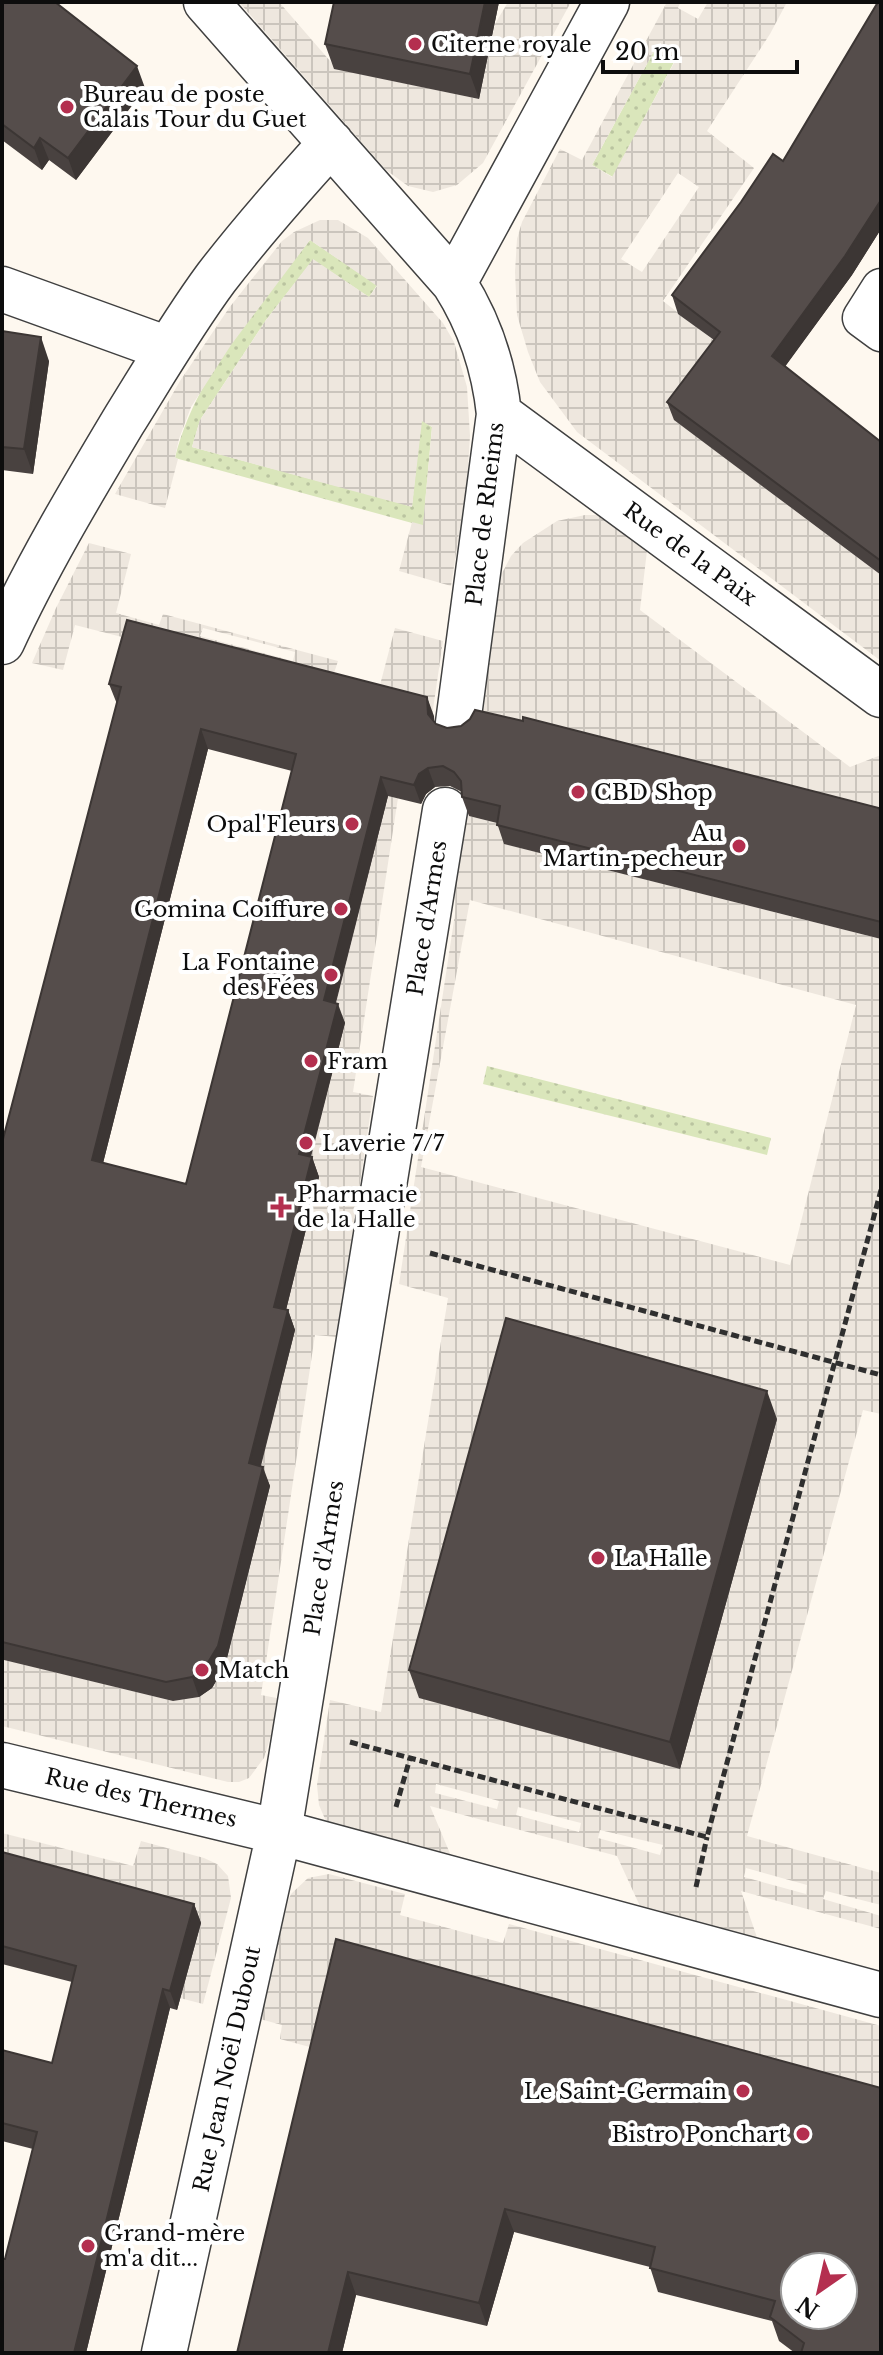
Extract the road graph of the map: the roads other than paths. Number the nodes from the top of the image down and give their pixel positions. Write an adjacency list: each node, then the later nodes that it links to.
1 (206, 2): 3 (street, Place de Rheims)
2 (607, 2): 4 (street)
3 (331, 143): 4 (street, Place de Rheims); 8 (street)
4 (454, 283): 9 (street, Place de Rheims)
5 (881, 288): 7 (lane)
6 (2, 289): 8 (street)
7 (881, 332)
8 (168, 349): 10 (street)
9 (499, 414): 11 (street, Rue de la Paix); 12 (street, Place de Rheims)
10 (2, 642)
11 (881, 695)
12 (458, 723)
13 (445, 810): 15 (street, Place d'Armes)
14 (2, 1765): 15 (street, Rue des Thermes)
15 (279, 1832): 16 (street); 17 (street, Rue Jean Noël Dubout)
16 (881, 1995)
17 (164, 2353)

